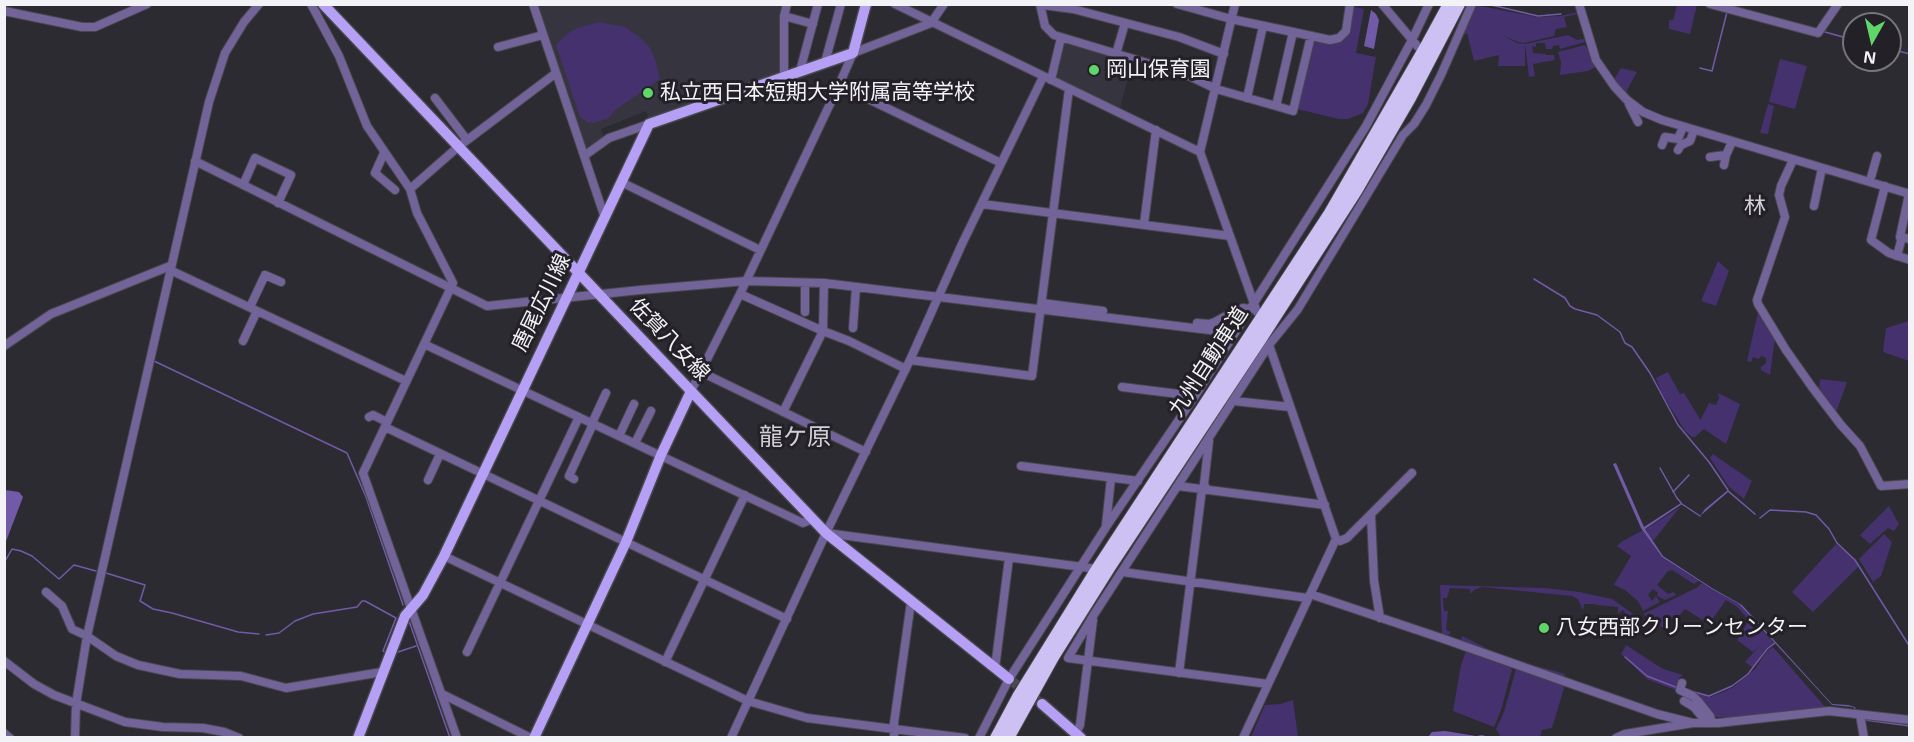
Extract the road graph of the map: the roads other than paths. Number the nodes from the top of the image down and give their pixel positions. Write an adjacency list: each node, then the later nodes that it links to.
1 (147, 4): 25 (street)
2 (259, 4): 74 (street)
3 (311, 4): 67 (street)
4 (322, 4): 62 (main road, 佐賀八女線)
5 (533, 4): 33 (street)
6 (786, 4): 26 (street)
7 (818, 4): 30 (street)
8 (841, 4): 44 (street)
9 (866, 4): 41 (main road)
10 (896, 4): 28 (street)
11 (944, 4): 28 (street)
12 (1177, 4): 27 (street)
13 (1235, 4): 27 (street)
14 (1350, 4): 34 (street)
15 (1382, 4): 36 (street)
16 (1429, 4): 36 (street)
17 (1449, 4): 209 (highway, 九州自動車道)
18 (1459, 4): 210 (highway, 九州自動車道)
19 (1472, 4): 117 (street)
20 (1579, 4): 37 (street)
21 (1710, 4): 22 (street)
22 (1838, 4)
23 (1042, 5): 24 (street); 35 (street)
24 (1072, 7): 29 (street)
25 (4, 11)
26 (784, 16): 30 (street); 47 (street)
27 (1232, 19): 31 (street); 43 (street)
28 (932, 23): 41 (street); 48 (street)
29 (1125, 23): 42 (street); 43 (street)
30 (813, 24): 45 (street)
31 (1263, 26): 32 (street); 53 (street)
32 (1293, 32): 34 (street); 55 (street)
33 (543, 35): 39 (street); 46 (street)
34 (1311, 36): 55 (street)
35 (1061, 38): 42 (street); 48 (street)
36 (1412, 40): 40 (street); 109 (street)
37 (1590, 41): 38 (street); 54 (street)
38 (1579, 44)
39 (498, 47)
40 (1419, 48)
41 (853, 53): 44 (main road); 49 (street)
42 (1116, 54): 51 (street)
43 (1224, 54): 51 (street)
44 (825, 62): 45 (main road)
45 (800, 71): 47 (main road)
46 (556, 73): 62 (street); 69 (street)
47 (784, 77): 57 (main road)
48 (1047, 78): 50 (street); 75 (street)
49 (839, 85): 75 (street); 93 (street)
50 (1069, 89): 59 (street); 88 (street)
51 (1216, 89): 53 (street); 66 (street)
52 (435, 98): 62 (street)
53 (1247, 98): 55 (street)
54 (1627, 100): 56 (street); 58 (street)
55 (1276, 106)
56 (1638, 122)
57 (649, 124): 69 (street); 78 (main road, 唐尾広川線)
58 (1683, 127): 60 (street); 63 (street)
59 (1155, 130): 66 (street); 90 (street)
60 (1694, 130): 61 (street); 65 (street)
61 (1732, 142): 64 (street); 68 (street)
62 (462, 144): 82 (street); 97 (main road, 佐賀八女線)
63 (1662, 145)
64 (1757, 149): 72 (street); 73 (street)
65 (1678, 150)
66 (1200, 152): 91 (street)
67 (384, 153): 82 (street); 83 (street)
68 (1726, 155): 71 (street); 76 (street)
69 (584, 156): 89 (street)
70 (1877, 156): 79 (street)
71 (1710, 157)
72 (1753, 160)
73 (1792, 160): 77 (street); 149 (street)
74 (195, 161): 80 (street); 96 (street)
75 (1001, 163): 86 (street)
76 (1724, 165)
77 (1822, 168): 79 (street); 87 (street)
78 (621, 182): 89 (main road, 唐尾広川線); 93 (street)
79 (1870, 182): 81 (street)
80 (243, 185): 85 (street); 85 (street)
81 (1885, 186): 84 (street); 94 (street)
82 (410, 189): 103 (street)
83 (395, 190)
84 (1909, 194): 92 (street)
85 (278, 203): 103 (street)
86 (982, 204): 88 (street); 107 (street)
87 (1814, 206)
88 (1053, 213): 90 (street); 108 (street)
89 (605, 218): 97 (main road, 唐尾広川線)
90 (1144, 224): 91 (street)
91 (1230, 236): 109 (street)
92 (1906, 238): 94 (street)
93 (760, 250): 99 (street)
94 (1897, 256): 95 (street)
95 (1910, 260)
96 (170, 268): 110 (street); 118 (street); 176 (street)
97 (578, 273): 104 (main road, 佐賀八女線); 106 (main road, 唐尾広川線)
98 (280, 282): 110 (street)
99 (746, 282): 100 (street); 104 (street); 105 (street)
100 (805, 283): 101 (street); 111 (street)
101 (824, 283): 102 (street); 113 (street)
102 (856, 287): 107 (street); 112 (street)
103 (451, 288): 106 (street); 116 (street)
104 (598, 294): 106 (street); 124 (main road, 佐賀八女線)
105 (740, 294): 113 (street); 120 (street)
106 (566, 297): 123 (main road, 唐尾広川線)
107 (939, 297): 108 (street); 119 (street)
108 (1041, 306): 109 (street); 114 (street); 119 (street)
109 (1253, 307): 114 (street)
110 (254, 309): 115 (street); 121 (street)
111 (805, 312)
112 (853, 320)
113 (823, 331): 119 (street); 131 (street)
114 (1234, 333): 126 (street)
115 (243, 341)
116 (424, 344): 121 (street); 123 (street)
117 (1269, 345): 127 (street); 129 (street)
118 (4, 346)
119 (908, 364): 139 (street)
120 (701, 372): 124 (street); 131 (street)
121 (406, 381): 135 (street)
122 (1122, 387): 126 (street)
123 (522, 390): 133 (street); 144 (main road, 唐尾広川線)
124 (691, 391): 141 (main road); 156 (main road, 佐賀八女線)
125 (606, 393): 134 (street)
126 (1195, 396): 148 (street)
127 (1233, 401): 129 (street); 137 (street)
128 (634, 404): 136 (street)
129 (1290, 408): 154 (street)
130 (651, 411): 138 (street)
131 (783, 412): 139 (street)
132 (369, 417): 135 (street)
133 (579, 417): 134 (street); 153 (street)
134 (593, 423): 136 (street); 146 (street)
135 (386, 425): 140 (street); 171 (street)
136 (619, 436): 138 (street)
137 (1209, 437): 150 (street); 151 (street)
138 (635, 443): 141 (street)
139 (866, 452): 158 (street)
140 (440, 454): 144 (street); 147 (street)
141 (661, 455): 152 (street); 160 (main road)
142 (1021, 465): 145 (street)
143 (1412, 473): 155 (street)
144 (483, 474): 153 (street); 161 (main road, 唐尾広川線)
145 (1111, 478): 148 (street); 157 (street)
146 (574, 479)
147 (428, 480)
148 (1138, 481): 157 (street)
149 (1910, 484)
150 (1178, 486): 151 (street); 164 (street)
151 (1205, 490): 154 (street); 166 (street)
152 (745, 495): 156 (street); 165 (street)
153 (539, 501): 160 (street); 167 (street)
154 (1325, 505): 159 (street)
155 (1371, 514): 159 (street); 173 (street)
156 (812, 519): 158 (main road, 佐賀八女線)
157 (1106, 527): 163 (street)
158 (826, 533): 162 (street); 170 (main road, 佐賀八女線); 174 (street)
159 (1336, 539): 169 (street)
160 (626, 542): 165 (street); 175 (main road)
161 (444, 556): 167 (street); 171 (main road, 唐尾広川線)
162 (1009, 558): 163 (street); 181 (street)
163 (1085, 568): 184 (street)
164 (1120, 573): 166 (street); 172 (street)
165 (704, 579): 174 (street); 180 (street)
166 (1191, 581): 169 (street); 183 (street)
167 (500, 583): 175 (street); 177 (street)
168 (46, 592): 176 (street)
169 (1309, 596): 173 (street); 186 (street)
170 (910, 602): 181 (main road, 佐賀八女線); 198 (street)
171 (411, 608): 182 (main road, 唐尾広川線); 187 (street)
172 (1093, 616): 179 (street); 179 (street)
173 (1380, 618): 194 (street)
174 (787, 619): 188 (street)
175 (587, 624): 180 (street); 205 (main road)
176 (87, 636): 182 (street); 190 (street)
177 (467, 652)
178 (4, 661): 190 (street)
179 (1089, 661): 183 (street); 199 (street)
180 (665, 662): 188 (street)
181 (995, 668): 184 (main road, 佐賀八女線)
182 (382, 672): 203 (main road, 唐尾広川線)
183 (1179, 673): 186 (street)
184 (1010, 679): 208 (street)
185 (1682, 683): 195 (street)
186 (1268, 684): 211 (street)
187 (442, 694): 204 (street); 205 (street)
188 (748, 701): 198 (street); 206 (street)
189 (1684, 701): 195 (street)
190 (76, 704): 197 (street); 201 (street)
191 (1042, 704): 199 (main road)
192 (1860, 715): 193 (street); 195 (street); 213 (street)
193 (1910, 720)
194 (1693, 723): 195 (street); 212 (street)
195 (1710, 723)
196 (4, 733): 200 (street)
197 (203, 733): 202 (street)
198 (895, 733): 207 (street)
199 (1078, 735)
200 (10, 738)
201 (75, 738)
202 (239, 738)
203 (358, 738)
204 (457, 738)
205 (533, 738)
206 (731, 738)
207 (965, 738)
208 (979, 738)
209 (996, 738)
210 (1008, 738)
211 (1243, 738)
212 (1616, 738)
213 (1864, 738)

